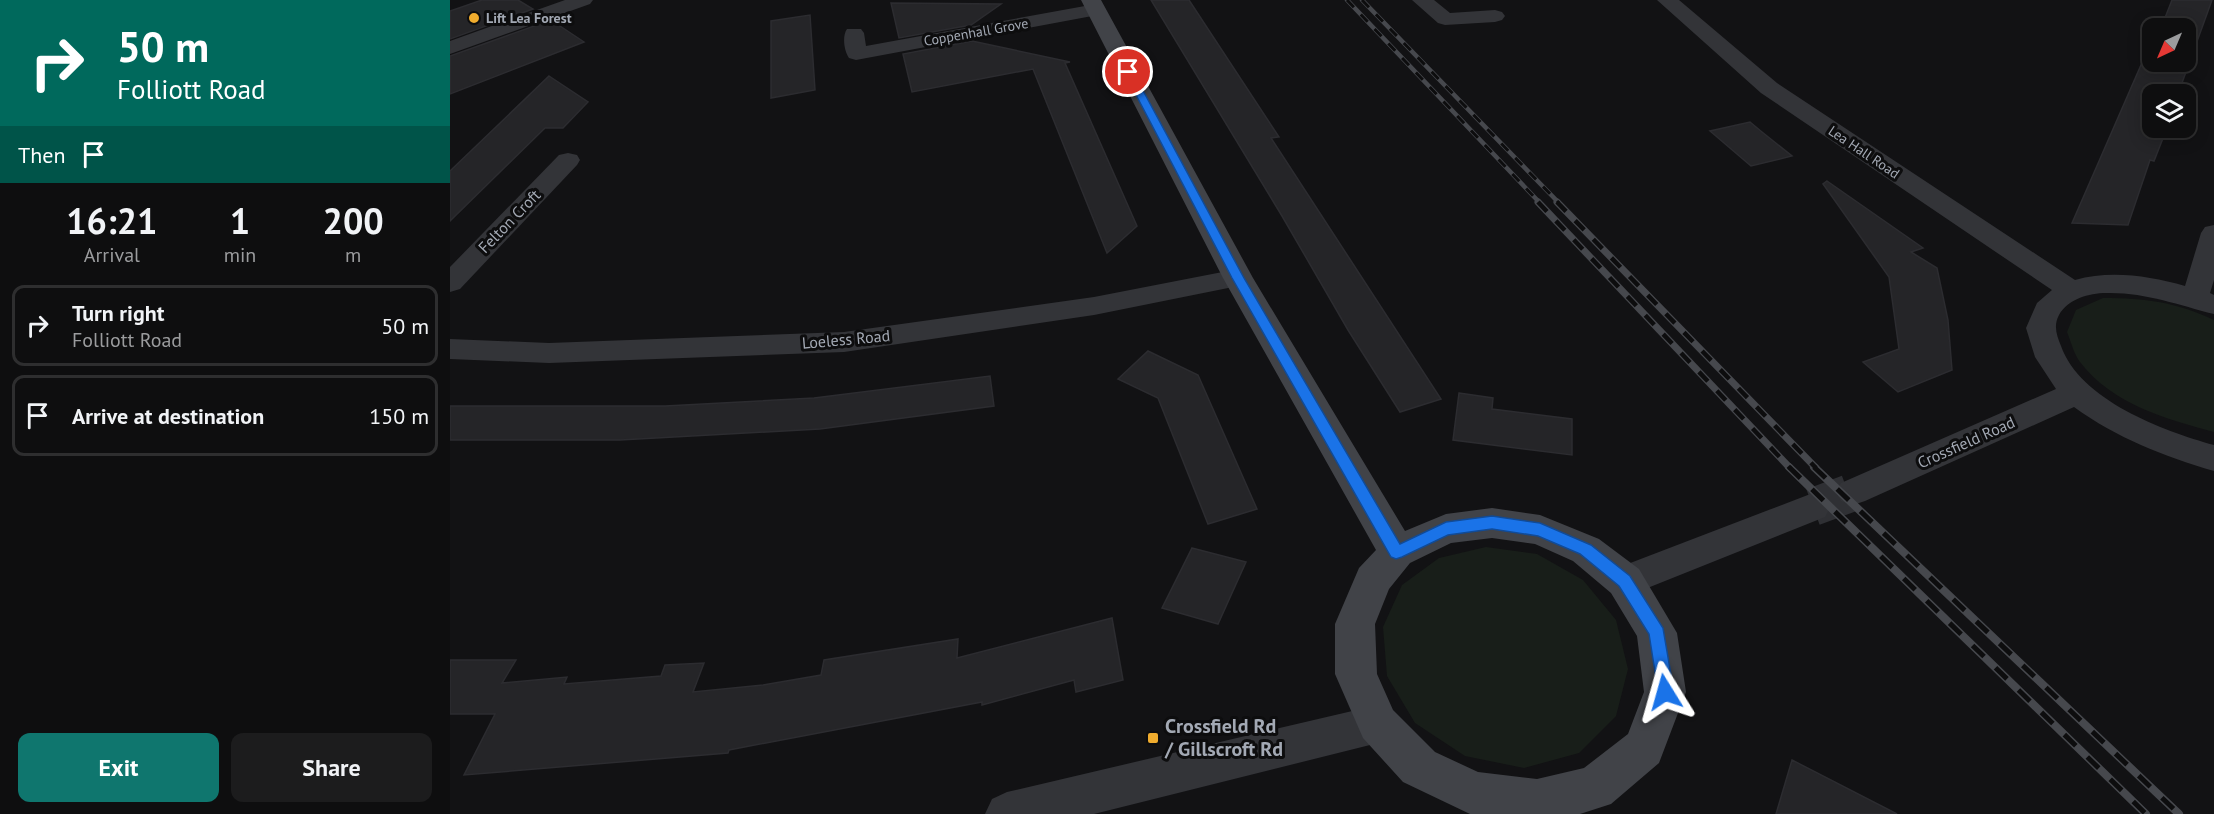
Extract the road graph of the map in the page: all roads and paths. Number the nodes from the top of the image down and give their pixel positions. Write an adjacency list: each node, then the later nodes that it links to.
1 (583, 0): 6 (street)
2 (1422, 0): 5 (street)
3 (1667, 0): 12 (street, Lea Hall Road)
4 (1093, 5): 7 (street, Coppenhall Grove); 10 (street)
5 (1495, 16)
6 (450, 48)
7 (856, 53)
8 (568, 160): 11 (street, Felton Croft)
9 (2214, 234): 13 (street)
10 (1238, 278): 14 (street, Loeless Road); 19 (street)
11 (450, 283)
12 (2071, 290): 13 (street); 15 (street)
13 (2205, 302)
14 (450, 349)
15 (2078, 392): 16 (street); 17 (street, Crossfield Road)
16 (2214, 458)
17 (1853, 492)
18 (1813, 507): 20 (street)
19 (1396, 552): 20 (street); 21 (street)
20 (1625, 581): 22 (street)
21 (1378, 724): 22 (street); 23 (street)
22 (1602, 801)
23 (1007, 814)

